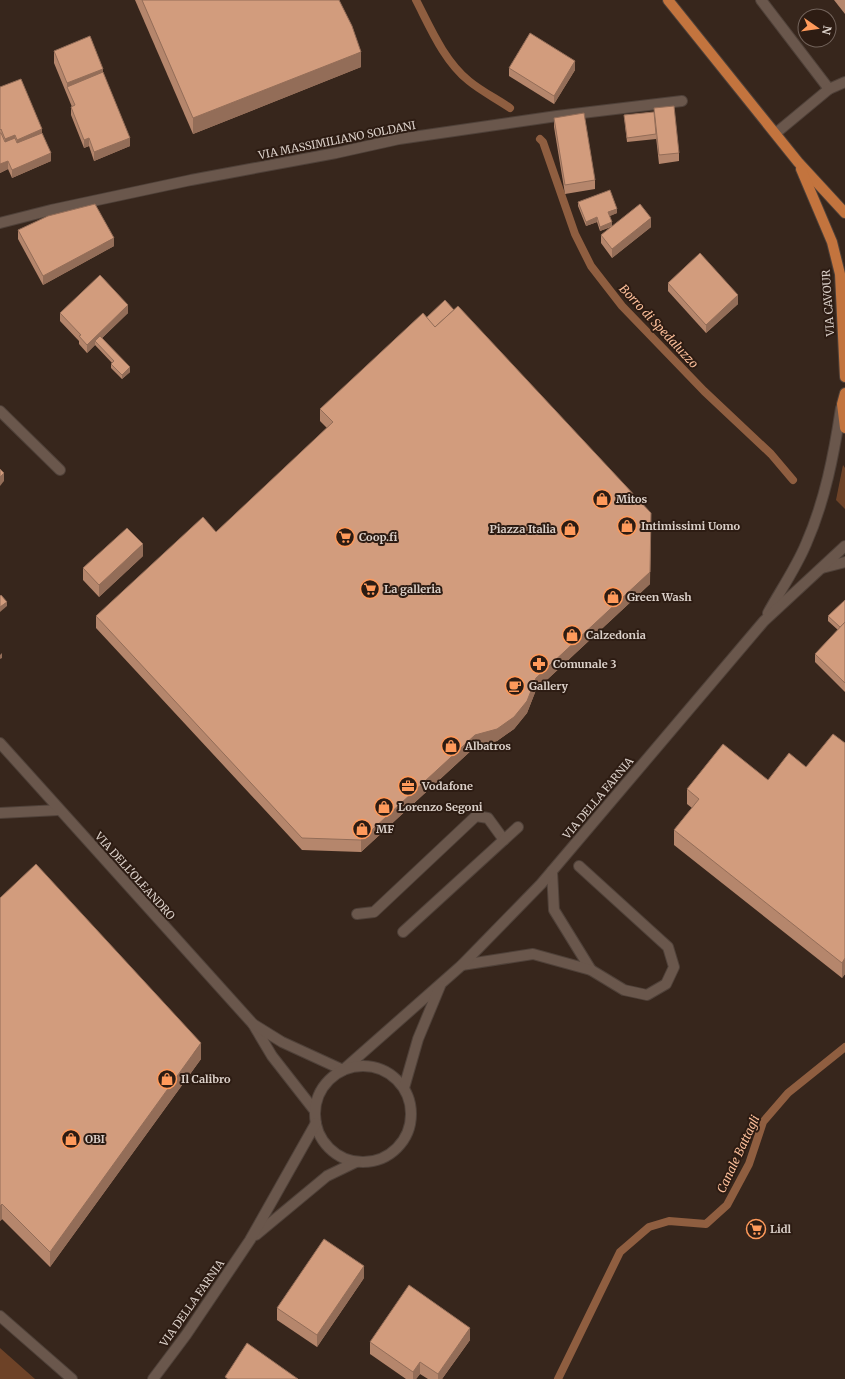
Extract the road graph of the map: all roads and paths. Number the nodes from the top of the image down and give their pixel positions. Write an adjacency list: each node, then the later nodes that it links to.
1 (668, 0): 6 (main road, VIA CAVOUR)
2 (760, 0): 4 (street)
3 (845, 82): 4 (street)
4 (829, 89): 6 (street)
5 (682, 101): 9 (street, VIA MASSIMILIANO SOLDANI)
6 (776, 133): 7 (main road, VIA CAVOUR)
7 (798, 162): 8 (main road, VIA CAVOUR); 10 (main road, VIA CAVOUR)
8 (845, 214)
9 (0, 223)
10 (845, 377)
11 (845, 392): 12 (main road)
12 (842, 404): 14 (main road); 19 (street, VIA DELLA FARNIA)
13 (0, 411): 15 (street)
14 (845, 428)
15 (60, 470)
16 (845, 546): 18 (street, VIA DELLA FARNIA)
17 (845, 562): 18 (street, VIA DELLA FARNIA)
18 (822, 568): 19 (street, VIA DELLA FARNIA)
19 (764, 620): 26 (street, VIA DELLA FARNIA)
20 (0, 743): 21 (street, VIA DELL'OLEANDRO)
21 (59, 810): 22 (street); 32 (street, VIA DELL'OLEANDRO)
22 (0, 813)
23 (518, 827): 24 (street)
24 (504, 840): 27 (street); 28 (street)
25 (579, 866): 30 (street)
26 (552, 871): 29 (street, VIA DELLA FARNIA); 30 (street)
27 (357, 914)
28 (403, 932)
29 (462, 965): 30 (street); 31 (street, VIA DELLA FARNIA)
30 (591, 970)
31 (442, 982): 33 (street, VIA DELLA FARNIA); 34 (street, VIA DELLA FARNIA)
32 (253, 1024): 33 (street, VIA DELL'OLEANDRO); 35 (street, VIA DELL'OLEANDRO)
33 (343, 1070): 34 (street, VIA DELLA FARNIA); 35 (street, VIA DELLA FARNIA)
34 (404, 1088): 37 (street, VIA DELLA FARNIA)
35 (315, 1111): 36 (street, VIA DELLA FARNIA)
36 (316, 1123): 37 (street, VIA DELLA FARNIA); 38 (street, VIA DELLA FARNIA)
37 (356, 1162): 38 (street, VIA DELLA FARNIA)
38 (250, 1240): 41 (street, VIA DELLA FARNIA)
39 (0, 1316): 40 (street)
40 (72, 1379)
41 (153, 1379)

